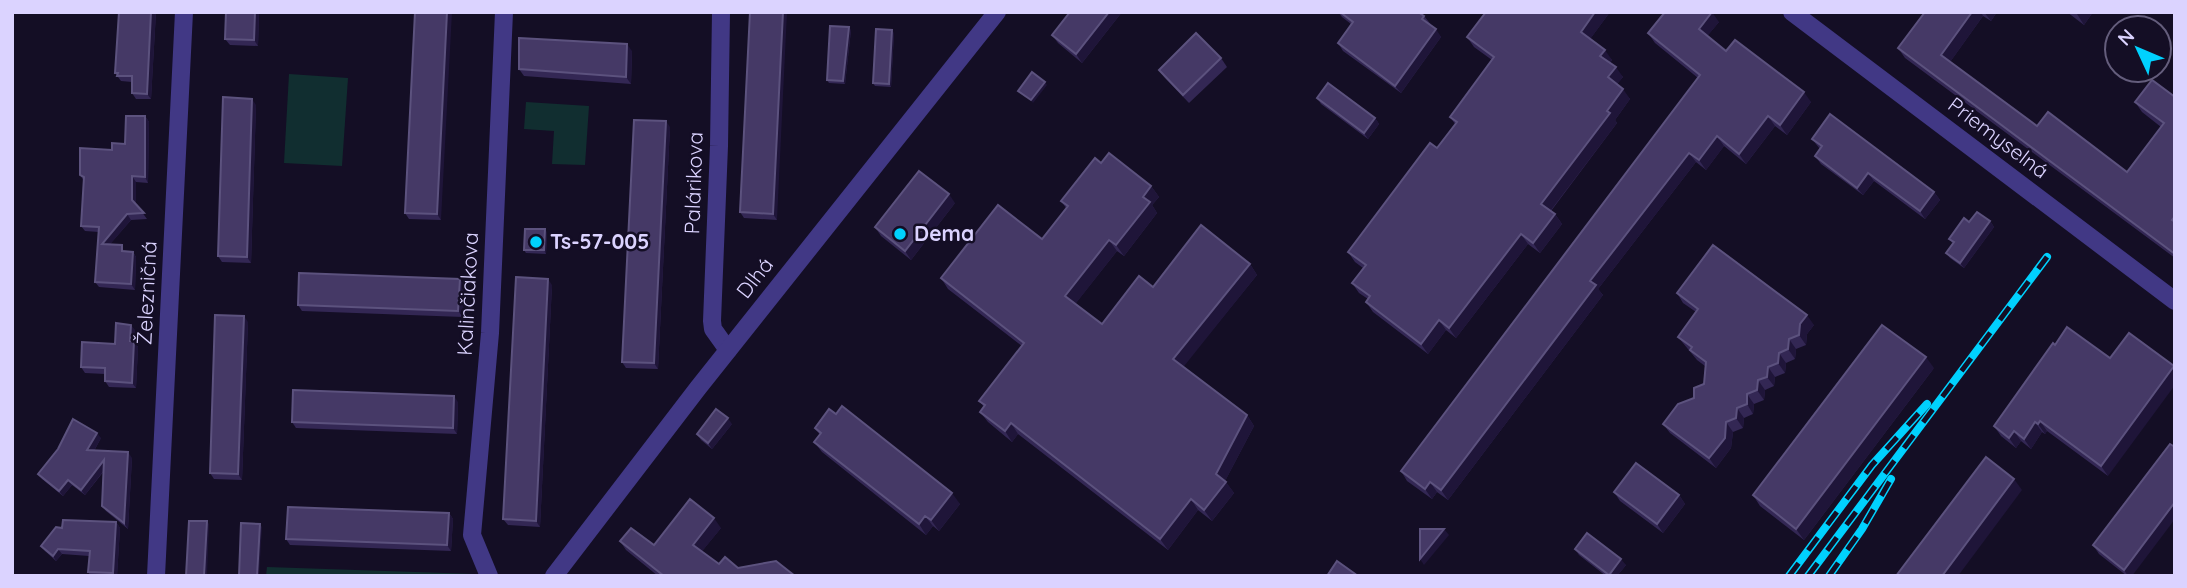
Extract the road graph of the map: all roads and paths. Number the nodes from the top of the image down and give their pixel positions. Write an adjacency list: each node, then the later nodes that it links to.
1 (184, 12): 8 (street, Železničná)
2 (504, 12): 9 (street, Kalinčiakova)
3 (721, 12): 7 (street, Palárikova)
4 (997, 12): 7 (street, Dlhá)
5 (1792, 12): 6 (street, Priemyselná)
6 (2175, 301)
7 (728, 349): 10 (street, Dlhá)
8 (156, 576)
9 (489, 576)
10 (554, 576)

